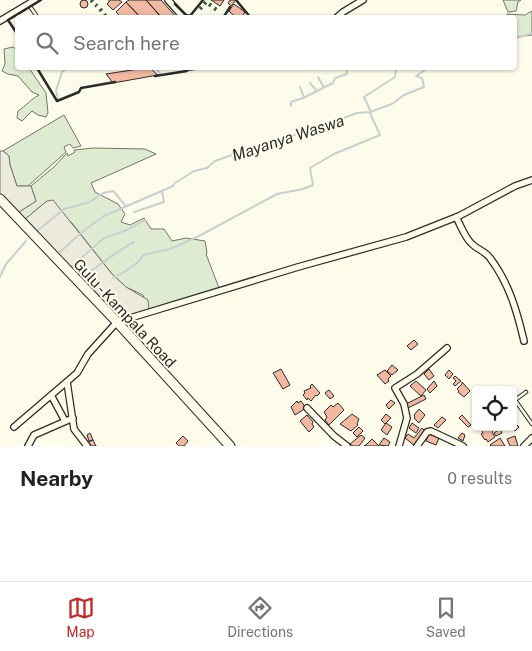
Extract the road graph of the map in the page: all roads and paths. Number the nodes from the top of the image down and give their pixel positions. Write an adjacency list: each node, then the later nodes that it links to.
1 (35, 0): 4 (street)
2 (168, 0): 6 (street)
3 (363, 0): 7 (street)
4 (28, 4): 5 (lane); 8 (street)
5 (36, 15)
6 (181, 15)
7 (340, 15)
8 (0, 20)
9 (532, 180): 11 (street)
10 (0, 199): 12 (main road, Gulu - Kampala Road)
11 (456, 217): 12 (street); 13 (street)
12 (117, 322): 15 (street); 26 (main road, Gulu - Kampala Road)
13 (524, 341)
14 (447, 348): 28 (street)
15 (67, 382): 17 (street); 19 (street)
16 (526, 392): 21 (lane)
17 (51, 395): 20 (street); 22 (street)
18 (307, 408): 27 (street)
19 (72, 418): 20 (street); 25 (street)
20 (65, 421): 24 (street)
21 (532, 424)
22 (14, 427)
23 (532, 438): 31 (street)
24 (28, 446)
25 (87, 446)
26 (230, 446)
27 (347, 446)
28 (399, 446)
29 (417, 446): 30 (street)
30 (463, 446)
31 (524, 446)

